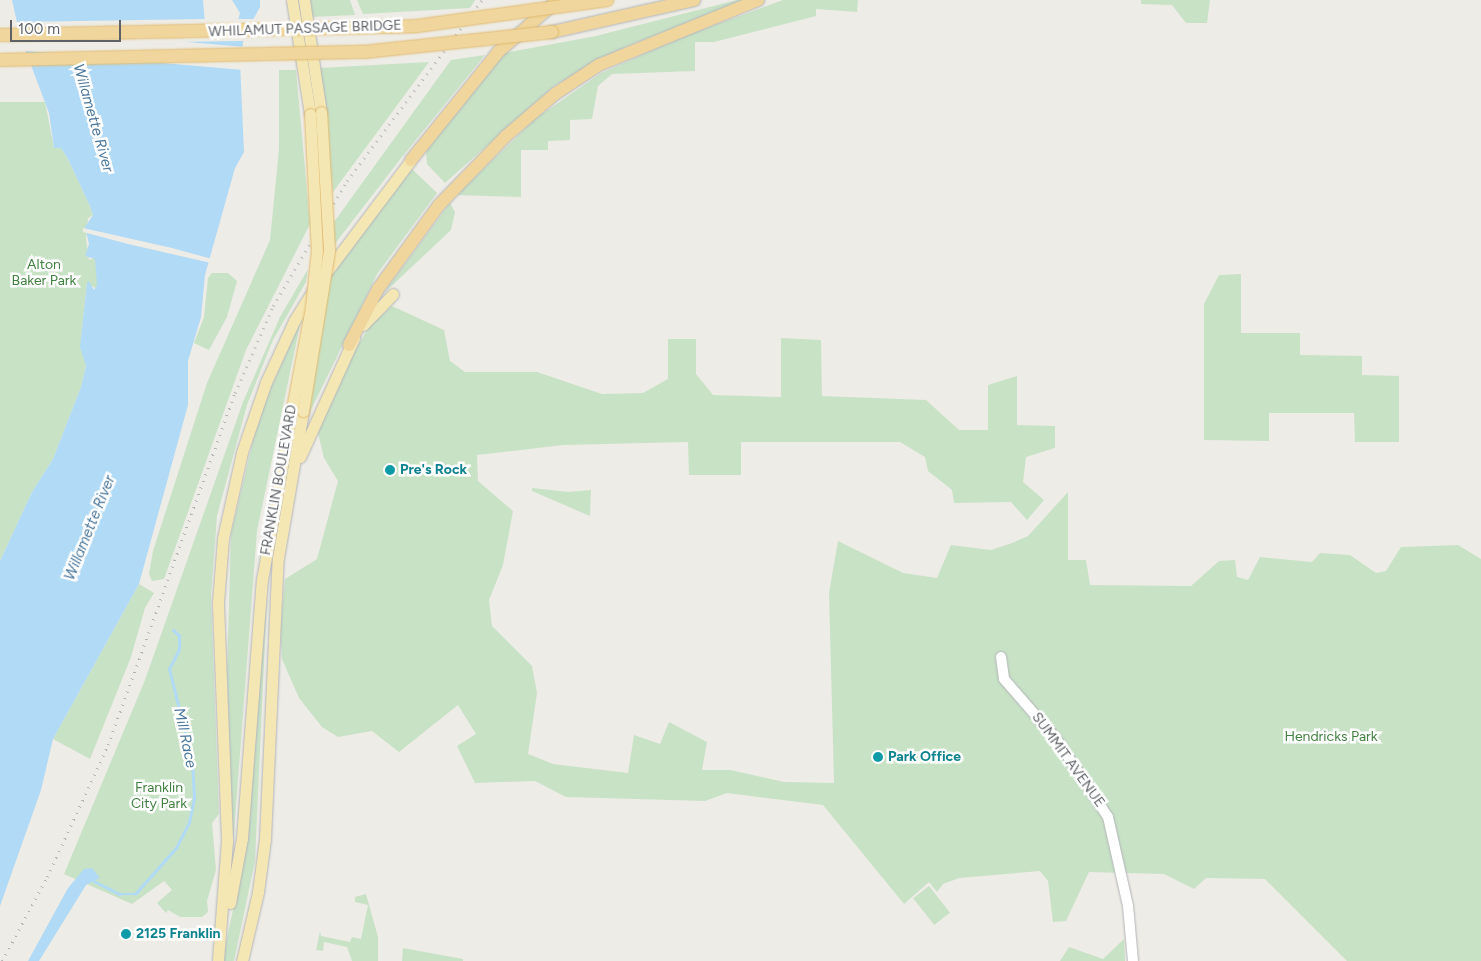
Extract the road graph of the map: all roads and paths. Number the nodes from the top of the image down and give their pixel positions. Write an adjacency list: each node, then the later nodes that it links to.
1 (292, 0): 9 (main road, FRANKLIN BOULEVARD)
2 (304, 0): 9 (main road, FRANKLIN BOULEVARD)
3 (558, 0): 10 (highway)
4 (607, 0): 7 (highway, WHILAMUT PASSAGE BRIDGE, bridge)
5 (694, 0): 8 (highway, WHILAMUT PASSAGE BRIDGE, bridge)
6 (758, 0): 12 (highway)
7 (0, 35)
8 (0, 60)
9 (315, 113): 13 (main road, FRANKLIN BOULEVARD, bridge)
10 (411, 160): 16 (main road)
11 (393, 294): 12 (main road)
12 (349, 345): 14 (main road)
13 (297, 410): 14 (main road, FRANKLIN BOULEVARD); 16 (main road, FRANKLIN BOULEVARD)
14 (290, 482): 17 (main road, FRANKLIN BOULEVARD)
15 (1001, 657): 18 (street, SUMMIT AVENUE)
16 (218, 960)
17 (242, 961)
18 (1133, 961)

